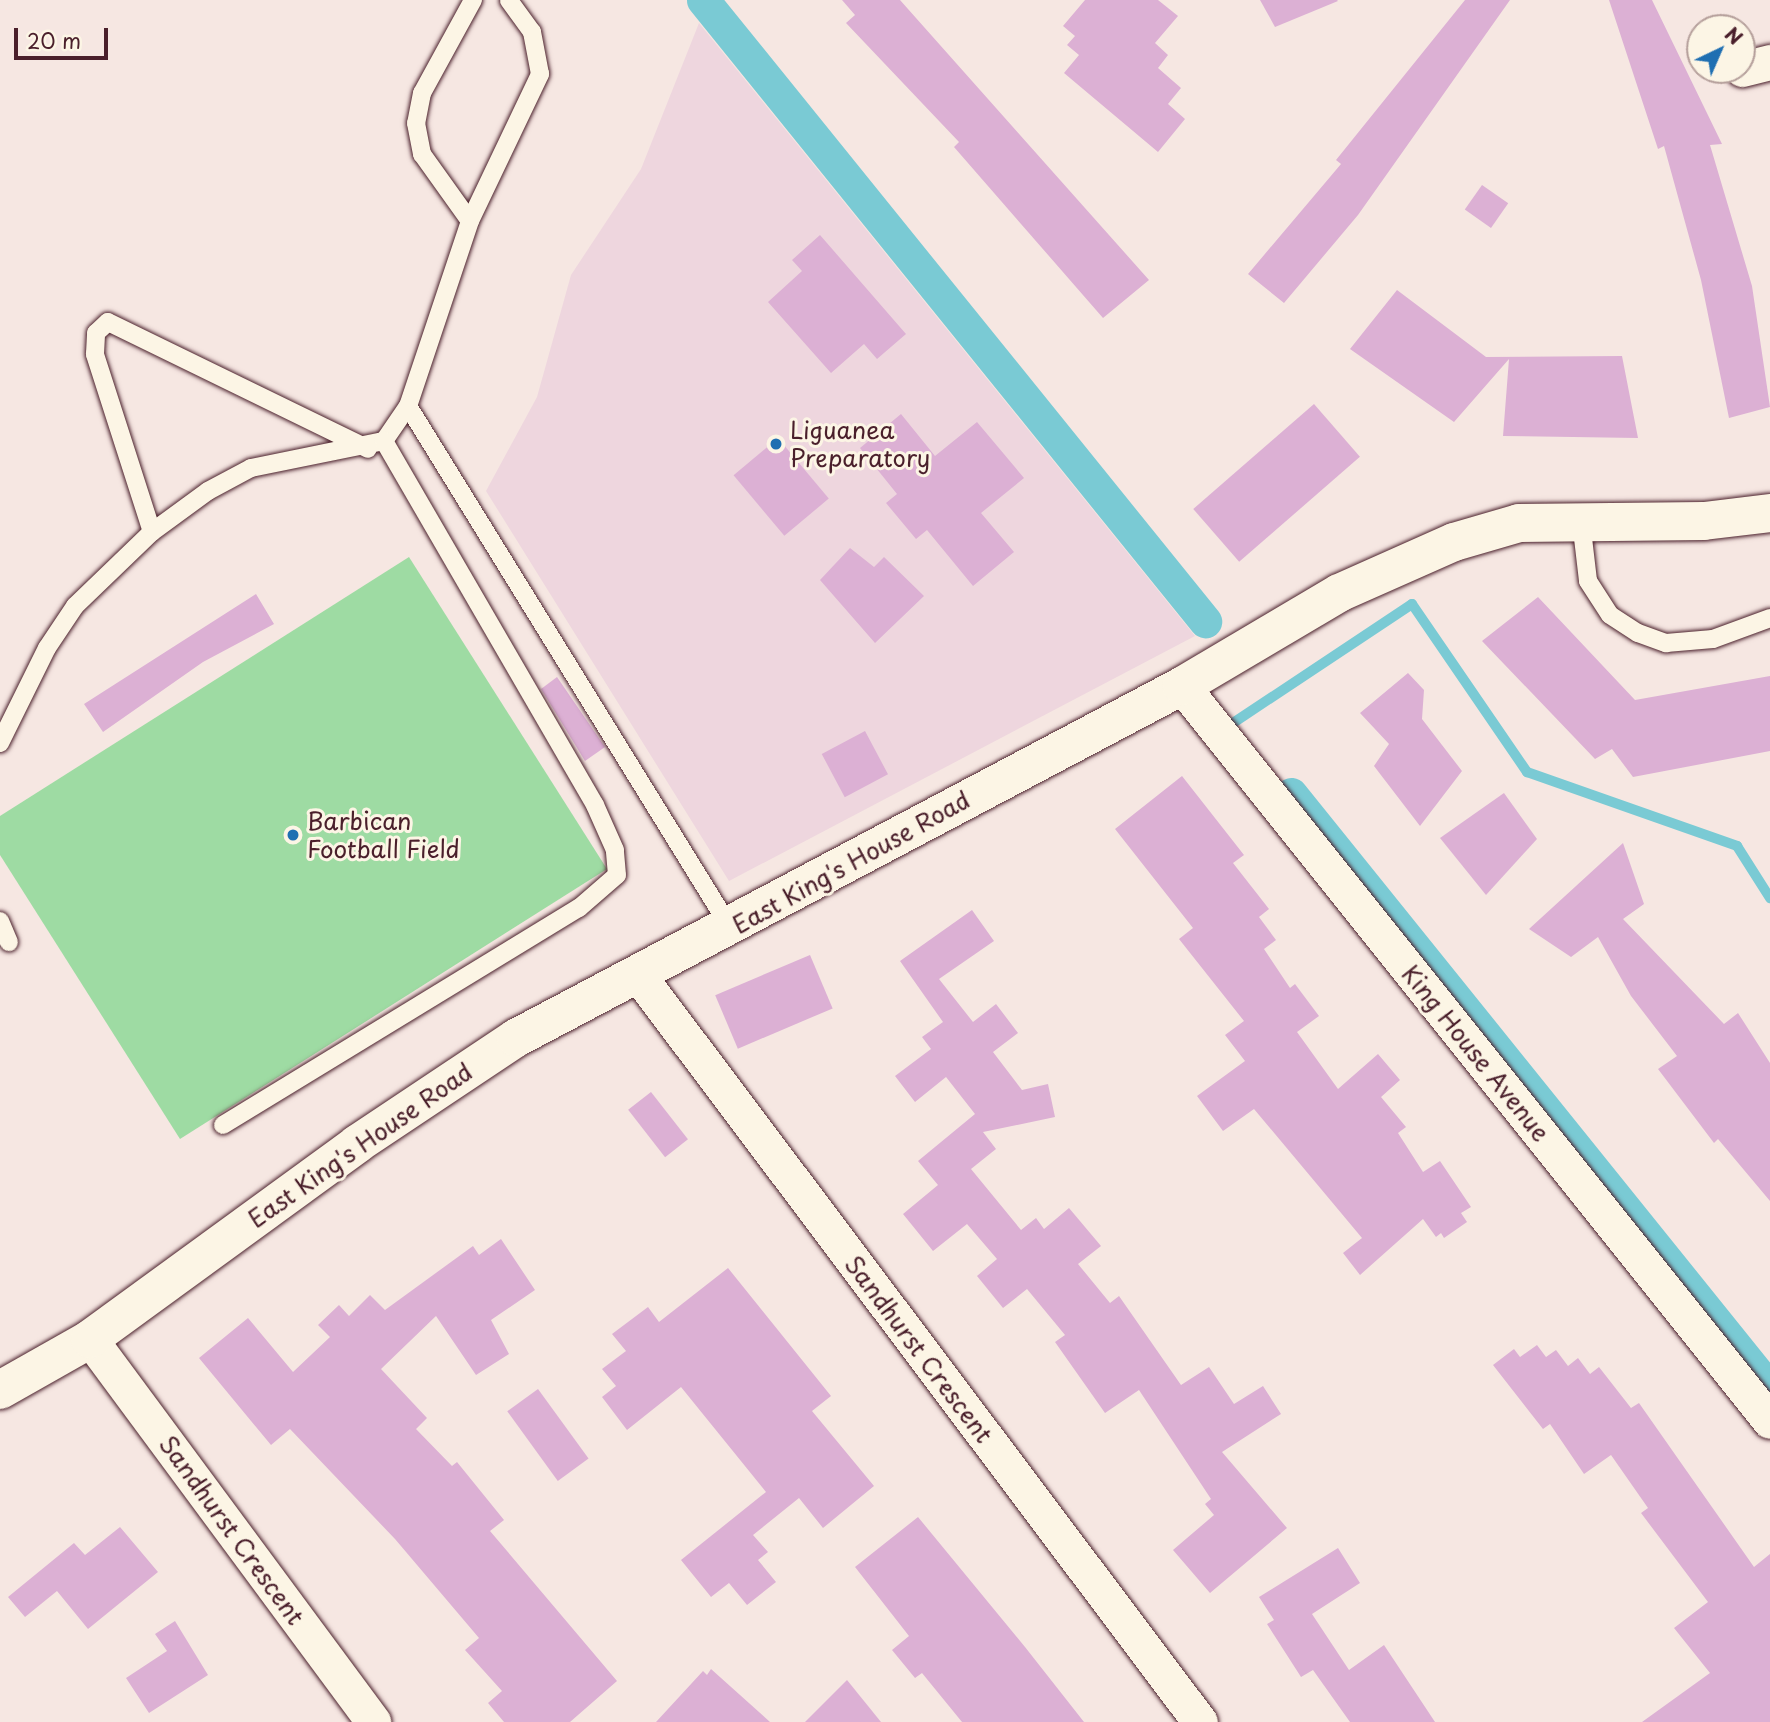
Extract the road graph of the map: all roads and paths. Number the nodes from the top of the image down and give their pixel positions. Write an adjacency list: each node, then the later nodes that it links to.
1 (473, 0): 3 (lane)
2 (509, 0): 3 (lane)
3 (470, 221): 4 (lane)
4 (408, 406): 5 (lane); 13 (lane)
5 (376, 445): 8 (lane); 8 (lane); 16 (lane)
6 (1770, 513): 7 (main road, East King's House Road)
7 (1581, 521): 9 (lane); 10 (main road, East King's House Road)
8 (152, 532): 11 (lane)
9 (1770, 618)
10 (1182, 686): 13 (main road, East King's House Road); 19 (street, King House Avenue)
11 (0, 743)
12 (0, 921): 14 (lane)
13 (731, 929): 15 (main road, East King's House Road)
14 (9, 942)
15 (639, 976): 17 (main road, East King's House Road); 21 (street, Sandhurst Crescent)
16 (223, 1125)
17 (90, 1339): 18 (main road, East King's House Road); 20 (street, Sandhurst Crescent)
18 (0, 1390)
19 (1770, 1421)
20 (373, 1722)
21 (1200, 1722)

